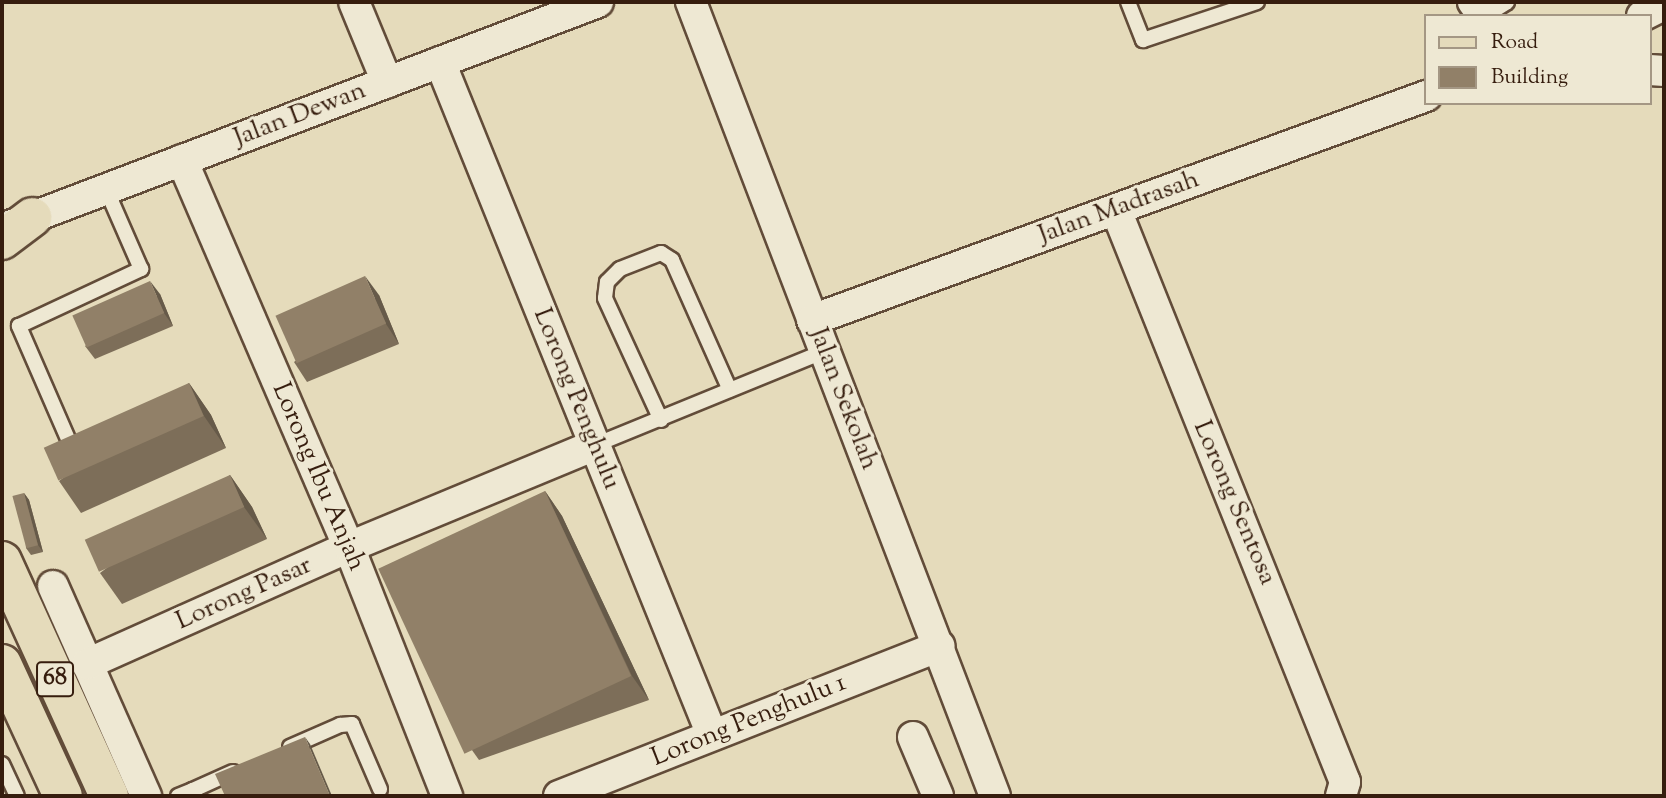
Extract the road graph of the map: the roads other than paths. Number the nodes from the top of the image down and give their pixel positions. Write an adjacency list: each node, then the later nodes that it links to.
1 (354, 2): 11 (street)
2 (598, 2): 10 (street, Jalan Dewan)
3 (691, 2): 18 (street, Jalan Sekolah)
4 (1128, 2): 5 (lane)
5 (1257, 2)
6 (1507, 2): 8 (lane)
7 (1664, 5): 9 (street)
8 (1487, 14)
9 (1646, 14)
10 (440, 62): 11 (street, Jalan Dewan); 22 (street, Lorong Penghulu)
11 (387, 82): 13 (street, Jalan Dewan)
12 (1424, 97): 15 (street, Jalan Madrasah)
13 (182, 160): 14 (street, Jalan Dewan); 24 (street, Lorong Ibu Anjah)
14 (106, 189): 16 (street, Jalan Dewan); 23 (lane)
15 (1116, 210): 18 (street, Jalan Madrasah); 46 (street, Lorong Sentosa)
16 (12, 220): 17 (main road)
17 (2, 240)
18 (813, 320): 19 (street, Jalan Sekolah)
19 (825, 351): 20 (lane); 27 (street, Jalan Sekolah)
20 (730, 390): 21 (lane); 21 (lane)
21 (662, 420): 22 (lane)
22 (595, 445): 24 (street, Lorong Pasar); 30 (street, Lorong Penghulu)
23 (89, 454)
24 (349, 547): 29 (street, Lorong Pasar); 42 (street, Lorong Ibu Anjah)
25 (2, 561): 39 (main road, 68)
26 (53, 586): 29 (street)
27 (939, 646): 30 (street, Lorong Penghulu 1); 45 (street, Jalan Sekolah)
28 (2, 664): 38 (main road, 68)
29 (87, 664): 40 (street)
30 (712, 735): 43 (street, Lorong Penghulu 1)
31 (913, 737): 44 (street)
32 (279, 752): 35 (lane)
33 (2, 764): 37 (lane)
34 (242, 768): 36 (lane)
35 (380, 789)
36 (194, 793): 41 (lane)
37 (18, 796)
38 (63, 796)
39 (109, 796)
40 (146, 796)
41 (178, 796)
42 (447, 796)
43 (559, 796)
44 (938, 796)
45 (995, 796)
46 (1341, 796)

